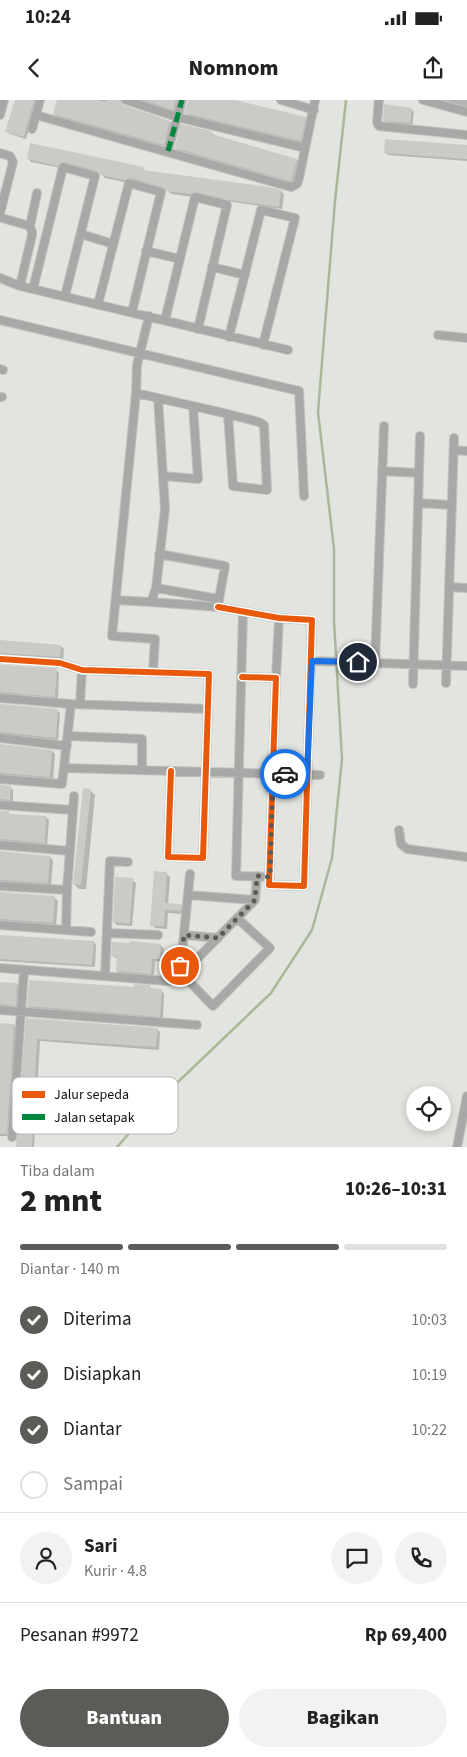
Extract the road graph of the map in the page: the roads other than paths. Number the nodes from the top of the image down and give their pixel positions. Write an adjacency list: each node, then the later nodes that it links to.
1 (4, 100): 11 (street)
2 (40, 100): 12 (street)
3 (126, 100): 13 (street)
4 (182, 100): 13 (street)
5 (281, 100): 9 (street)
6 (315, 100): 9 (street)
7 (379, 100): 15 (street)
8 (423, 100): 10 (street)
9 (314, 110): 16 (street)
10 (467, 112)
11 (0, 115)
12 (36, 115): 14 (street); 17 (street)
13 (177, 116): 16 (street); 17 (street)
14 (32, 129)
15 (467, 135)
16 (305, 148): 17 (street)
17 (168, 152)
18 (0, 153): 19 (street)
19 (2, 190): 21 (street)
20 (37, 193): 22 (street)
21 (0, 218): 22 (street)
22 (30, 226): 30 (street)
23 (81, 234): 24 (street); 31 (street); 32 (street)
24 (113, 244): 25 (street); 33 (street)
25 (146, 251): 26 (street); 34 (street)
26 (180, 259): 27 (street); 37 (street)
27 (212, 267): 28 (street); 38 (street)
28 (245, 276): 40 (street); 42 (street)
29 (0, 278): 30 (street)
30 (20, 286): 31 (street)
31 (33, 289): 32 (street)
32 (65, 296): 33 (street)
33 (98, 304): 34 (street)
34 (132, 312): 35 (street)
35 (149, 316): 37 (street); 44 (street)
36 (0, 320): 44 (street)
37 (165, 320): 38 (street)
38 (198, 329): 40 (street)
39 (438, 335): 41 (street)
40 (229, 337): 42 (street)
41 (467, 338)
42 (263, 345): 43 (street)
43 (288, 350)
44 (140, 354): 45 (street); 57 (street)
45 (136, 393): 46 (street); 64 (street)
46 (158, 398): 47 (street); 56 (street)
47 (193, 406): 48 (street); 56 (street)
48 (228, 414): 48 (street)
49 (384, 426): 54 (street)
50 (420, 436): 55 (street)
51 (454, 438): 52 (street)
52 (454, 450): 53 (street); 59 (street)
53 (467, 451)
54 (382, 471): 55 (street); 71 (street)
55 (419, 473): 58 (street)
56 (163, 476): 60 (street)
57 (304, 496)
58 (418, 503): 59 (street); 72 (street)
59 (452, 505): 61 (street)
60 (159, 554): 62 (street); 66 (street)
61 (450, 587): 63 (street); 73 (street)
62 (156, 588): 65 (street); 66 (street)
63 (467, 588)
64 (116, 600): 65 (street); 76 (street)
65 (151, 602): 66 (street)
66 (219, 603): 67 (street)
67 (244, 612): 68 (street); 77 (street)
68 (279, 618): 70 (street); 78 (street)
69 (0, 659): 75 (street)
70 (312, 661): 71 (street); 94 (street)
71 (374, 663): 72 (street)
72 (414, 665): 73 (street); 79 (street)
73 (447, 665): 74 (street); 80 (street)
74 (467, 666)
75 (82, 670): 76 (street); 83 (street)
76 (153, 672): 84 (street)
77 (242, 677): 78 (street); 92 (street)
78 (276, 678): 93 (street)
79 (413, 684)
80 (446, 684)
81 (0, 698): 82 (street)
82 (71, 704): 83 (street); 85 (street)
83 (80, 704): 84 (street)
84 (208, 709): 91 (street)
85 (68, 736): 87 (street); 89 (street)
86 (0, 738): 87 (street)
87 (67, 746): 88 (street)
88 (64, 768): 89 (street); 96 (street)
89 (142, 770): 90 (street)
90 (171, 771): 91 (street); 91 (street)
91 (206, 772): 92 (street)
92 (239, 773): 93 (street); 106 (street)
93 (273, 774): 94 (street); 107 (street)
94 (307, 775): 95 (street); 107 (street)
95 (320, 775)
96 (0, 779)
97 (74, 796): 99 (street)
98 (0, 804): 99 (street)
99 (73, 810): 102 (street)
100 (399, 830): 103 (street)
101 (0, 845): 102 (street)
102 (70, 851): 109 (street)
103 (467, 857)
104 (128, 862): 116 (street)
105 (190, 874): 110 (street)
106 (257, 876): 107 (street); 111 (street)
107 (270, 877)
108 (0, 886): 109 (street)
109 (67, 890): 114 (street)
110 (188, 896): 111 (street); 118 (street)
111 (255, 900): 112 (street)
112 (237, 918): 119 (street); 123 (street)
113 (0, 925): 114 (street)
114 (66, 930): 115 (street)
115 (91, 932)
116 (107, 933): 117 (street); 122 (street)
117 (158, 935)
118 (184, 935): 119 (street); 123 (street)
119 (218, 938): 123 (street)
120 (0, 968): 121 (street)
121 (24, 970): 122 (street); 125 (street)
122 (105, 975): 123 (street)
123 (181, 975)
124 (0, 1010): 125 (street)
125 (21, 1012): 126 (street); 127 (street)
126 (196, 1025)
127 (16, 1077)
128 (467, 1096): 131 (street)
129 (12, 1134): 130 (street)
130 (12, 1137)
131 (457, 1147)

